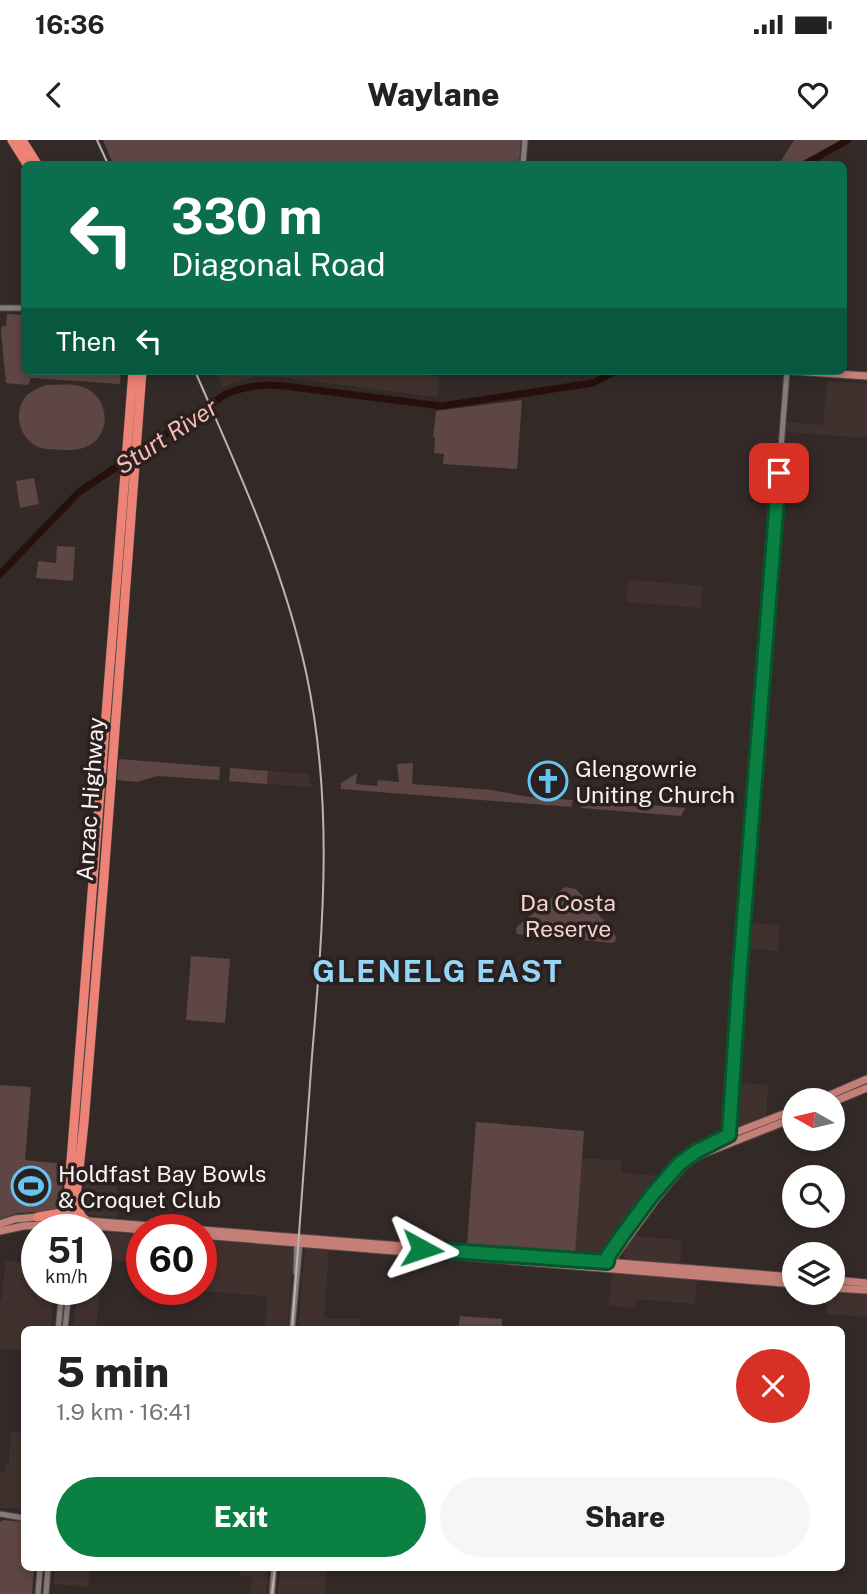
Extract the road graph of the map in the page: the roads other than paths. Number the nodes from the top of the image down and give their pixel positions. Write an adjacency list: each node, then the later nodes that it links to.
1 (12, 140): 4 (highway)
2 (22, 140): 5 (highway)
3 (525, 140): 6 (street)
4 (25, 161)
5 (35, 161)
6 (523, 161)
7 (2, 308): 8 (street)
8 (21, 310)
9 (133, 375): 14 (highway, Anzac Highway)
10 (141, 375): 14 (highway, Anzac Highway)
11 (787, 375): 25 (street)
12 (847, 375): 13 (main road)
13 (867, 376)
14 (136, 398): 15 (highway, Anzac Highway); 15 (highway, Anzac Highway)
15 (126, 538): 16 (highway, Anzac Highway); 16 (highway, Anzac Highway)
16 (116, 683): 17 (highway, Anzac Highway); 17 (highway, Anzac Highway)
17 (96, 914): 23 (highway, Anzac Highway)
18 (867, 1079): 19 (main road)
19 (845, 1088)
20 (867, 1088): 21 (main road)
21 (845, 1097)
22 (782, 1115): 25 (main road)
23 (81, 1118): 26 (highway, Anzac Highway); 26 (highway, Anzac Highway)
24 (782, 1122): 25 (main road)
25 (732, 1137): 37 (main road); 38 (main road)
26 (71, 1197): 27 (highway); 28 (highway, Anzac Highway); 29 (highway)
27 (56, 1214)
28 (69, 1214)
29 (80, 1214)
30 (21, 1218): 31 (main road)
31 (0, 1224)
32 (21, 1226): 33 (main road)
33 (0, 1231)
34 (217, 1232): 36 (main road)
35 (217, 1236): 36 (main road)
36 (299, 1241): 38 (main road); 50 (street)
37 (620, 1248): 38 (main road); 39 (main road)
38 (608, 1264): 39 (main road); 42 (main road)
39 (626, 1264): 40 (main road)
40 (782, 1276)
41 (845, 1281): 43 (main road)
42 (782, 1283)
43 (867, 1283)
44 (845, 1289): 45 (main road)
45 (867, 1290)
46 (60, 1305): 48 (street)
47 (68, 1305): 49 (street)
48 (58, 1326)
49 (65, 1326)
50 (292, 1326)
51 (0, 1514): 52 (street)
52 (21, 1516)
53 (40, 1571): 57 (street)
54 (48, 1571): 56 (street)
55 (274, 1571): 58 (street)
56 (46, 1592)
57 (38, 1594)
58 (272, 1594)

